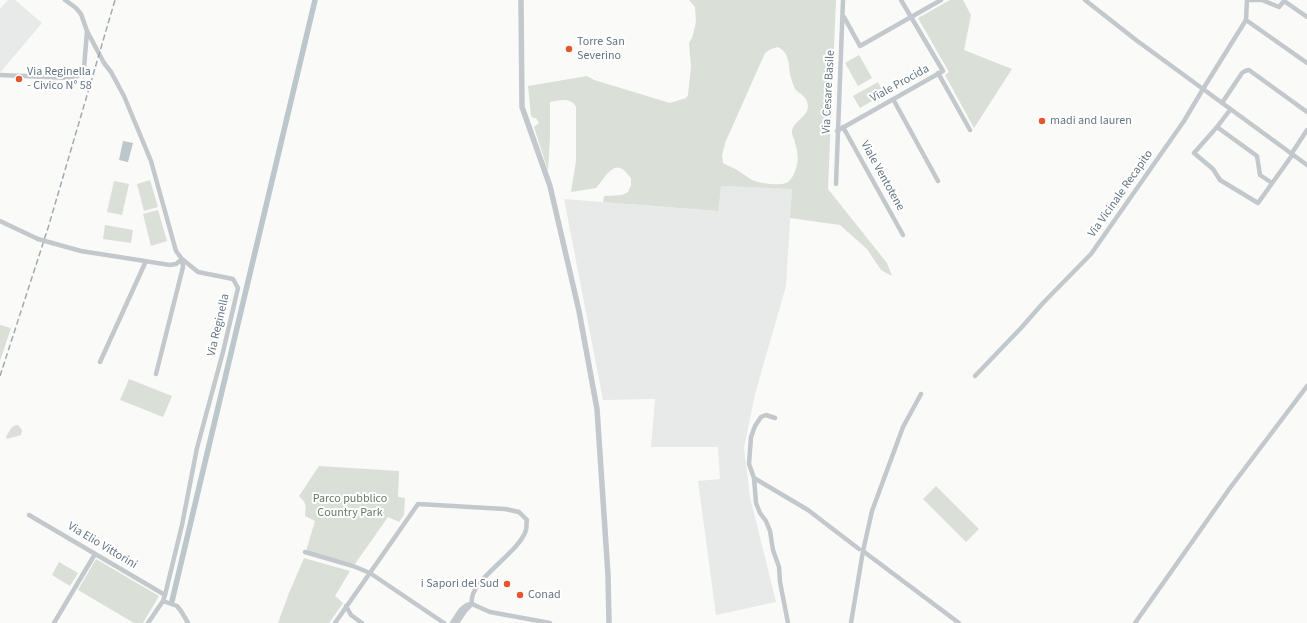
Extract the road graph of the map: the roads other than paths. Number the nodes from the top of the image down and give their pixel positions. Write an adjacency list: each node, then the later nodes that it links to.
1 (65, 0): 13 (street, Via Reginella)
2 (521, 0): 61 (street)
3 (843, 0): 9 (street, Via Cesare Basile)
4 (901, 0): 10 (street, Viale Procida)
5 (941, 0): 10 (street)
6 (1085, 0): 17 (street)
7 (1247, 0): 8 (street); 12 (street, Via Vicinale Recapito)
8 (1261, 0): 11 (street)
9 (843, 16): 10 (street); 26 (street, Via Cesare Basile)
10 (911, 17): 15 (street, Viale Procida)
11 (1307, 17)
12 (1246, 20): 14 (street); 17 (street, Via Vicinale Recapito)
13 (87, 31): 16 (street, Via Reginella); 34 (street, Via Reginella)
14 (1307, 63)
15 (938, 73): 18 (street, Viale Procida); 24 (street)
16 (0, 75)
17 (1203, 89): 19 (street); 38 (street, Via Vicinale Recapito)
18 (893, 99): 22 (street, Viale Procida); 29 (street)
19 (1222, 104): 20 (street); 21 (street)
20 (1230, 110): 23 (street); 27 (street)
21 (1307, 112)
22 (843, 127): 26 (street, Viale Procida); 33 (street, Viale Ventotene)
23 (1217, 128): 30 (street); 30 (street)
24 (970, 130)
25 (1307, 130): 27 (street)
26 (837, 131): 31 (street, Via Cesare Basile)
27 (1292, 154): 28 (street); 30 (street)
28 (1307, 165)
29 (938, 181)
30 (1272, 183)
31 (836, 184)
32 (0, 221): 35 (street, bridge)
33 (903, 235)
34 (182, 259): 35 (street); 37 (street); 48 (street, Via Reginella)
35 (146, 261): 36 (street)
36 (100, 362)
37 (156, 374)
38 (975, 376)
39 (1307, 386): 65 (street)
40 (921, 394): 44 (street)
41 (776, 418): 42 (street)
42 (754, 478): 44 (street); 62 (street)
43 (29, 515): 46 (street, Via Elio Vittorini)
44 (861, 550): 63 (street); 64 (street)
45 (305, 552): 47 (street)
46 (95, 554): 48 (street, Via Elio Vittorini); 52 (street)
47 (370, 573): 50 (street); 51 (street); 57 (street)
48 (165, 595): 49 (street, Via Reginella)
49 (165, 602): 53 (street, Via Reginella); 54 (street)
50 (472, 604): 58 (street); 59 (street); 60 (street)
51 (346, 606): 55 (street); 56 (street)
52 (54, 623)
53 (148, 623)
54 (188, 623)
55 (335, 623)
56 (362, 623)
57 (444, 623)
58 (452, 623)
59 (457, 623)
60 (550, 623)
61 (609, 623)
62 (788, 623)
63 (851, 623)
64 (959, 623)
65 (1135, 623)

